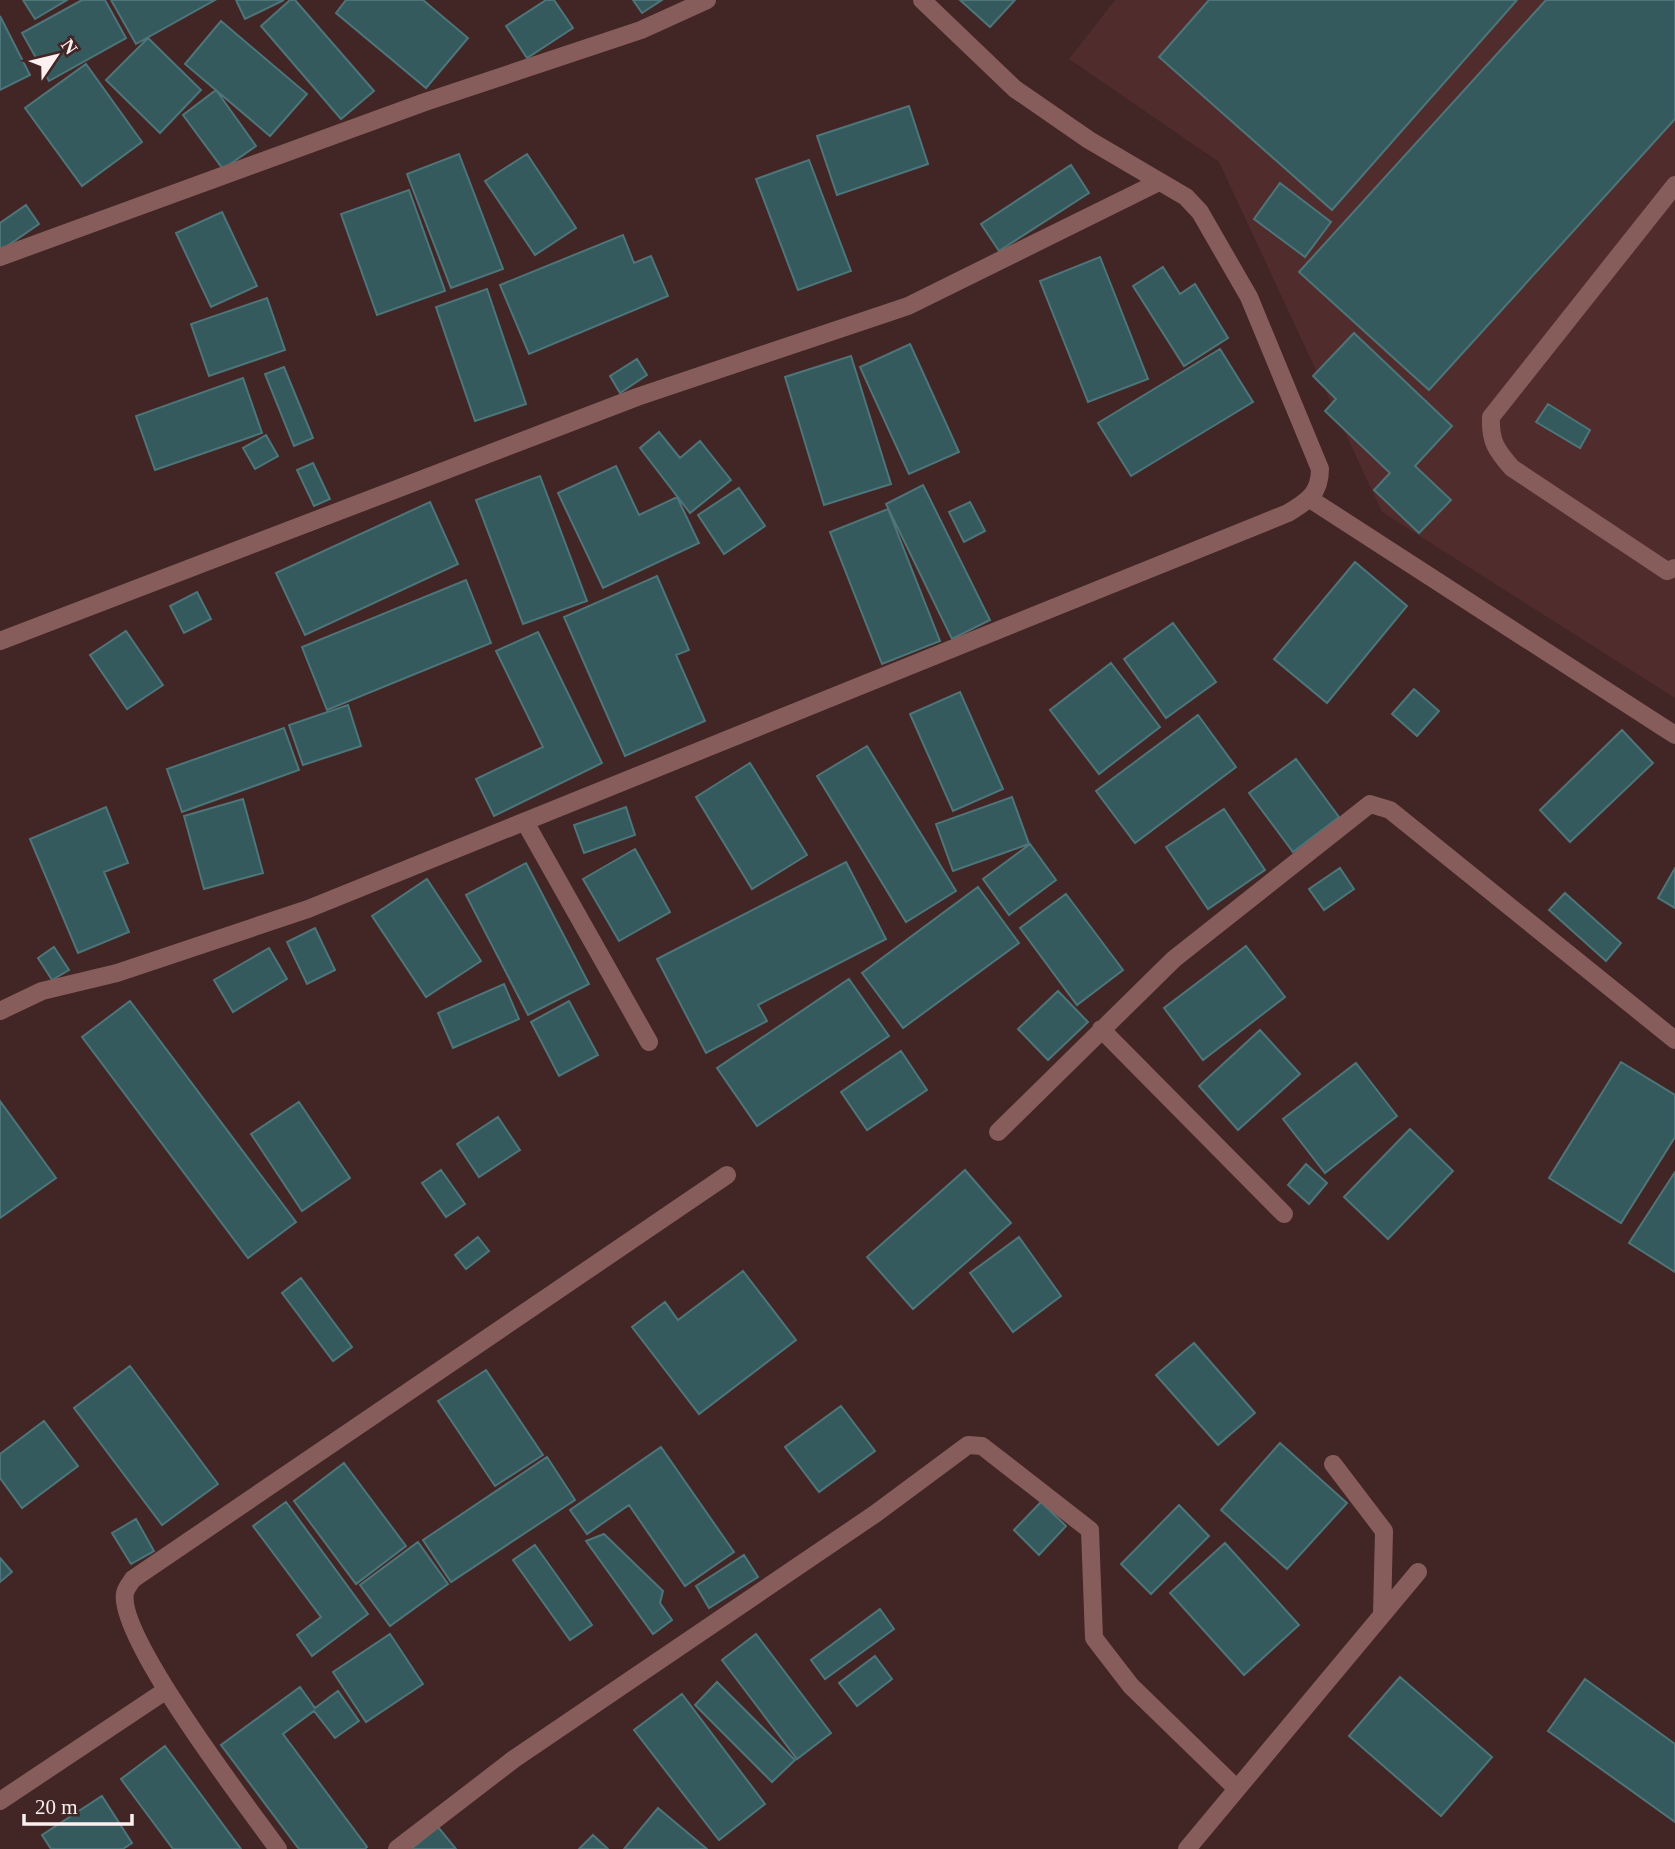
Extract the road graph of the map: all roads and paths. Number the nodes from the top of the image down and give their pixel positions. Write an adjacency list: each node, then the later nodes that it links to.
1 (707, 0): 5 (street)
2 (922, 0): 3 (street)
3 (1158, 182): 6 (street); 8 (street)
4 (1675, 185): 7 (street)
5 (0, 257)
6 (1310, 499): 9 (street); 10 (street)
7 (1675, 568)
8 (0, 641)
9 (1675, 734)
10 (525, 822): 11 (street); 14 (street)
11 (0, 1011)
12 (1101, 1029): 13 (street); 15 (street); 17 (street)
13 (1675, 1040)
14 (649, 1042)
15 (998, 1132)
16 (727, 1175): 21 (street)
17 (1284, 1214)
18 (1333, 1464): 20 (street)
19 (1418, 1572): 20 (street)
20 (1382, 1615): 22 (street)
21 (165, 1690): 23 (street); 24 (street)
22 (1236, 1788): 25 (street); 26 (street)
23 (0, 1801)
24 (278, 1849)
25 (397, 1849)
26 (1187, 1849)

